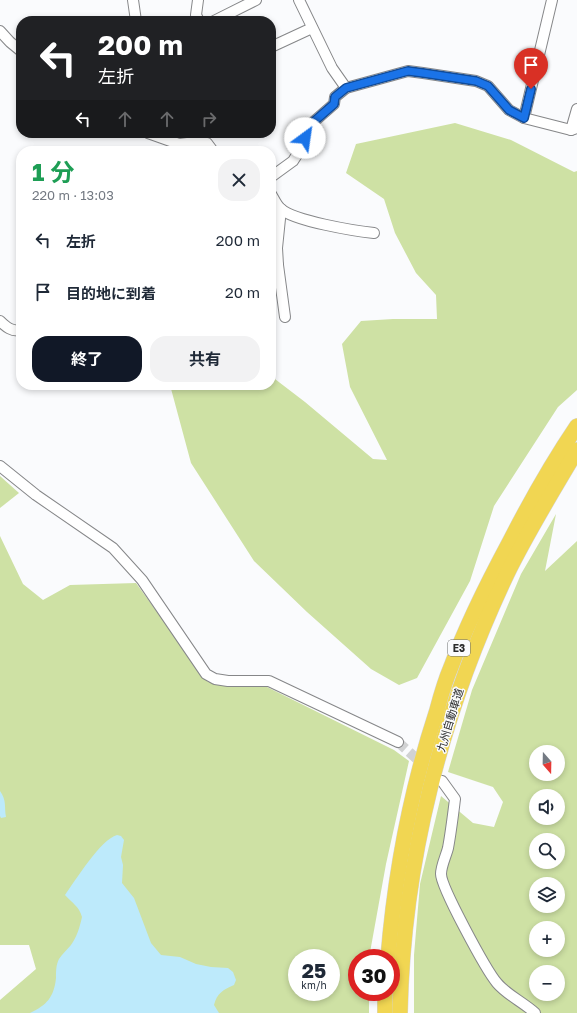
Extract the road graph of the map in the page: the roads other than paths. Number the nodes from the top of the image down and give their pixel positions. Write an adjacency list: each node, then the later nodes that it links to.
1 (133, 0): 7 (street)
2 (198, 0): 8 (street)
3 (256, 0): 6 (street)
4 (299, 0): 10 (street)
5 (552, 0): 16 (street)
6 (245, 2): 9 (street)
7 (135, 16)
8 (196, 16)
9 (222, 16)
10 (312, 28): 12 (street); 14 (street)
11 (0, 31): 13 (street)
12 (276, 45)
13 (16, 47)
14 (346, 88): 16 (street); 22 (street)
15 (577, 109): 17 (street)
16 (524, 118): 17 (street)
17 (574, 129)
18 (162, 138): 20 (street)
19 (193, 138): 20 (street)
20 (196, 142): 21 (street)
21 (208, 146)
22 (276, 173)
23 (276, 202): 24 (street)
24 (281, 209): 25 (street); 26 (street)
25 (374, 233)
26 (276, 255)
27 (276, 278): 28 (street)
28 (285, 317)
29 (0, 321): 30 (street)
30 (16, 331)
31 (577, 426): 36 (highway, 九州自動車道 / E3)
32 (577, 450): 39 (highway, 九州自動車道 / E3)
33 (0, 466): 34 (street)
34 (398, 742)
35 (442, 781): 40 (street)
36 (389, 949)
37 (386, 1001): 38 (highway)
38 (385, 1013)
39 (400, 1013)
40 (534, 1013)

